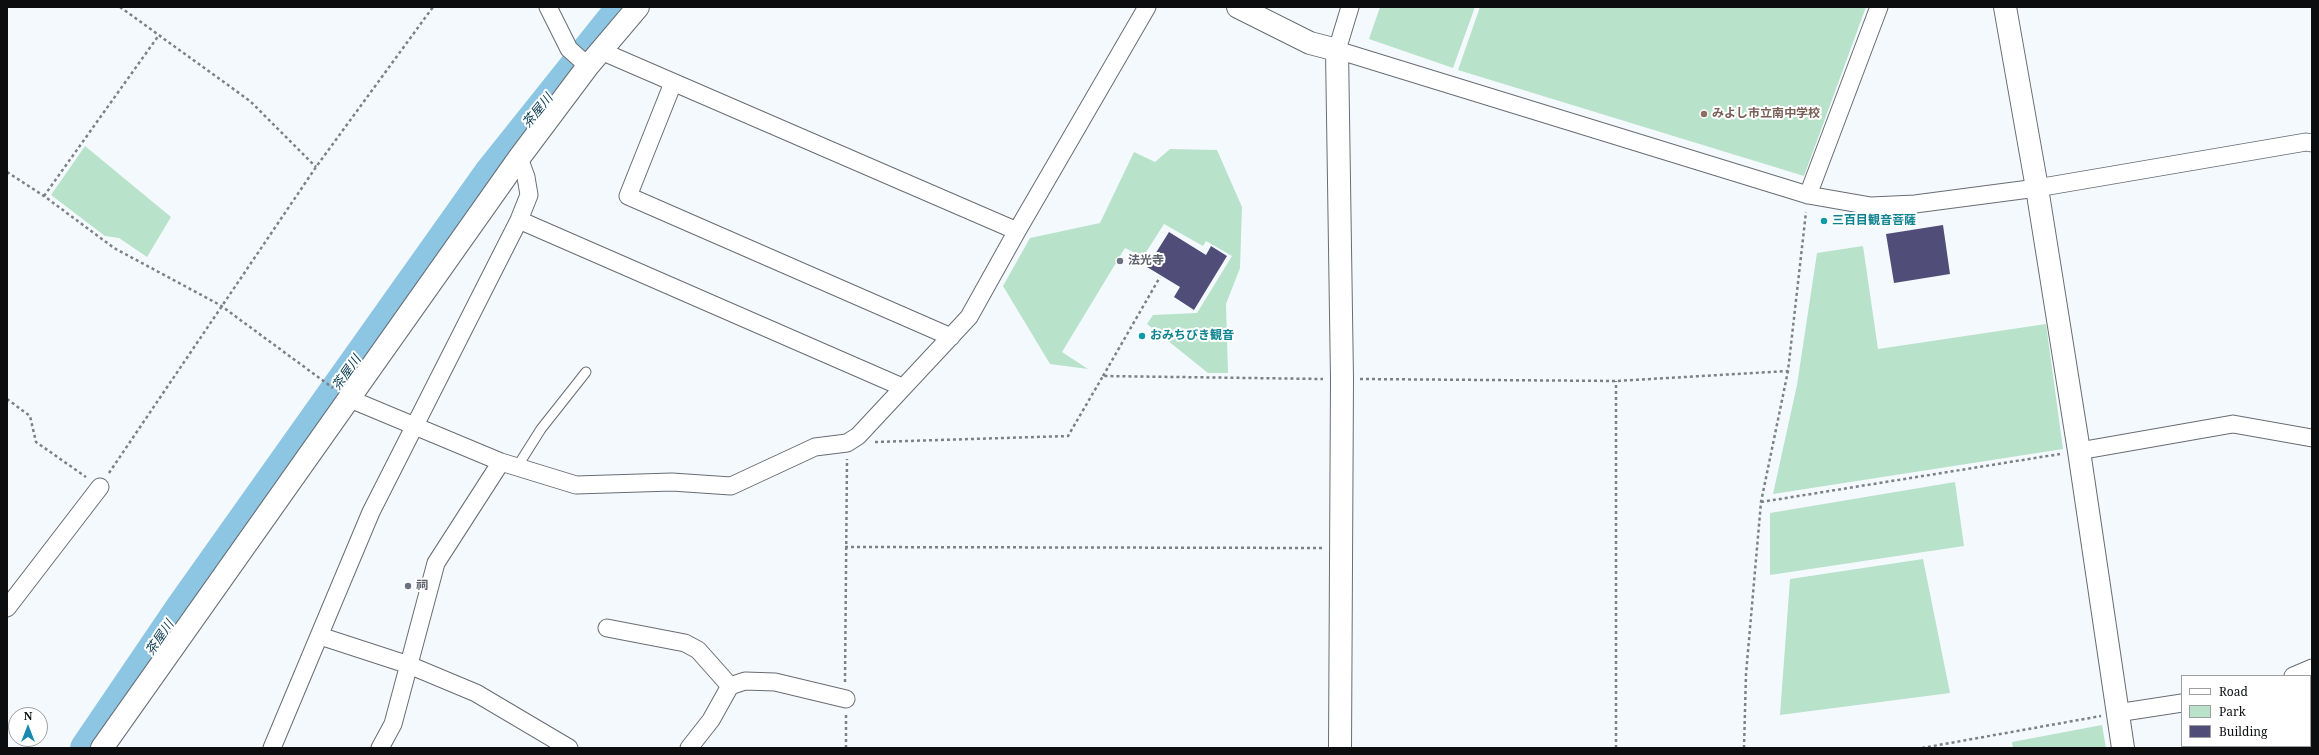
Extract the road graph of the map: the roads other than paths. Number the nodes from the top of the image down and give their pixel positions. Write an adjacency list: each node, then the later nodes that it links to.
1 (548, 7): 9 (street)
2 (638, 7): 9 (street)
3 (1147, 7): 16 (street)
4 (1238, 7): 8 (street)
5 (1350, 7): 8 (street)
6 (1879, 7): 14 (street)
7 (2005, 7): 13 (street)
8 (1337, 50): 14 (street); 42 (street)
9 (586, 58): 10 (street); 12 (street)
10 (673, 83): 16 (street); 17 (street)
11 (2312, 143): 13 (street)
12 (519, 158): 15 (street); 20 (street)
13 (2037, 188): 14 (street); 23 (street)
14 (1808, 195)
15 (519, 220): 19 (street); 21 (street)
16 (1017, 231): 17 (street)
17 (951, 336): 19 (street)
18 (586, 372): 25 (lane)
19 (902, 387): 25 (street)
20 (350, 399): 21 (street); 37 (street)
21 (414, 427): 24 (street); 29 (street)
22 (2312, 438): 23 (street)
23 (2079, 451): 36 (street)
24 (501, 462): 25 (street); 30 (street)
25 (517, 467)
26 (100, 487): 27 (street)
27 (7, 608)
28 (607, 628): 33 (street)
29 (320, 636): 30 (street); 38 (street)
30 (409, 665): 39 (street); 40 (street)
31 (2312, 668): 32 (street)
32 (2295, 675)
33 (730, 686): 34 (street); 41 (street)
34 (846, 699)
35 (2181, 703): 36 (street)
36 (2117, 713): 43 (street)
37 (102, 748)
38 (272, 748)
39 (380, 748)
40 (569, 748)
41 (689, 748)
42 (1340, 748)
43 (2122, 748)

